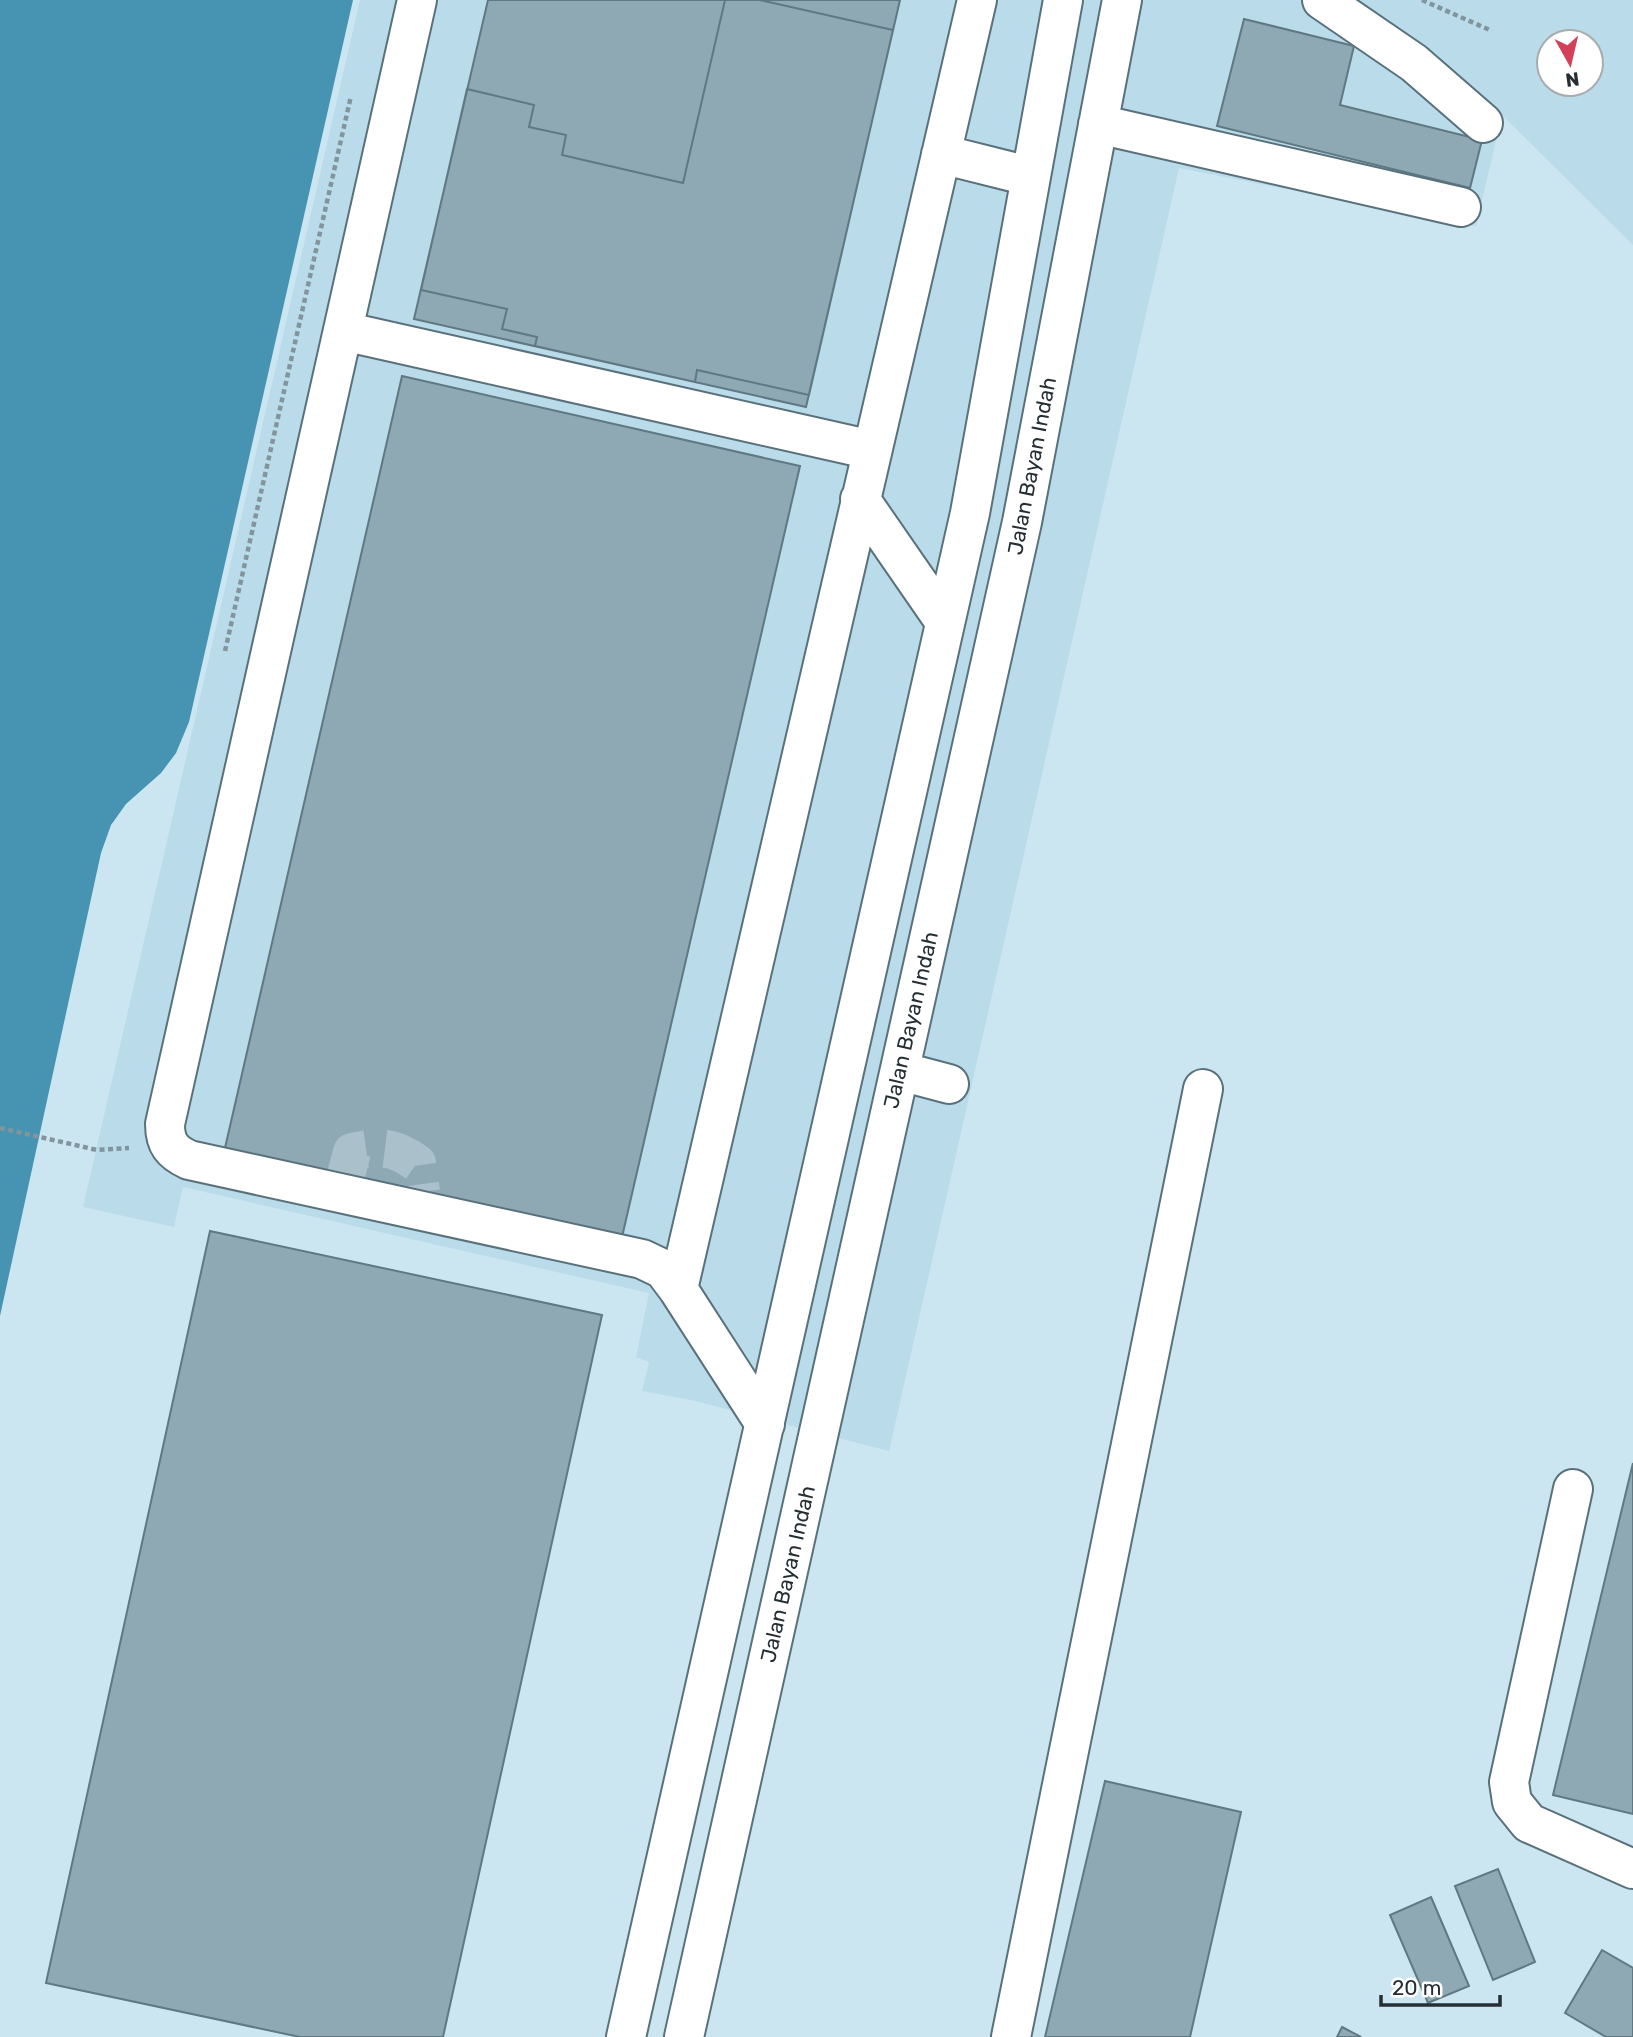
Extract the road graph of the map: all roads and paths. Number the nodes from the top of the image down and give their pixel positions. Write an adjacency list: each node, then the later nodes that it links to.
1 (417, 0): 14 (street)
2 (976, 0): 11 (street)
3 (1063, 0): 12 (street)
4 (1122, 0): 10 (street, Jalan Bayan Indah)
5 (1322, 0): 9 (street)
6 (1422, 0): 7 (path)
7 (1492, 31)
8 (352, 95): 18 (path)
9 (1483, 123)
10 (1098, 124): 13 (street); 19 (street, Jalan Bayan Indah)
11 (941, 154): 12 (street); 15 (street)
12 (1030, 176): 17 (street)
13 (1461, 207)
14 (343, 331): 15 (street); 23 (street)
15 (872, 450): 16 (street)
16 (860, 499): 17 (street); 24 (street)
17 (945, 622): 25 (street)
18 (225, 652)
19 (900, 1072): 20 (street); 29 (street, Jalan Bayan Indah)
20 (949, 1084)
21 (1203, 1089): 30 (street)
22 (0, 1129): 23 (path)
23 (168, 1146): 24 (street)
24 (678, 1289): 25 (street)
25 (765, 1424): 28 (street)
26 (1573, 1489): 27 (street)
27 (1633, 1869)
28 (626, 2037)
29 (684, 2037)
30 (1011, 2037)

